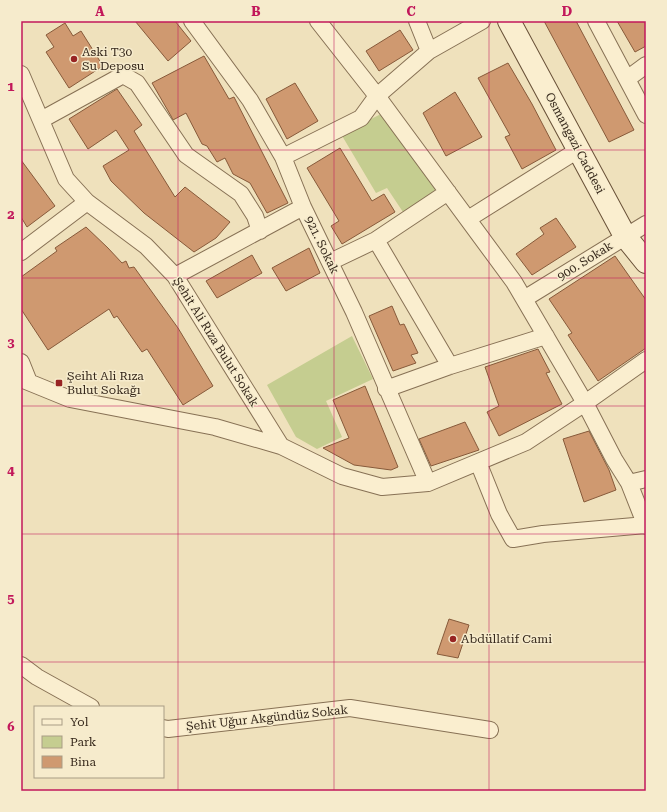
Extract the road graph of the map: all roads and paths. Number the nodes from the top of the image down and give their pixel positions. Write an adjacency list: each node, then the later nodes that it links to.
1 (192, 21): 15 (street, 921. Sokak)
2 (318, 21): 11 (street)
3 (417, 21): 7 (street)
4 (482, 21): 7 (street)
5 (509, 21): 14 (main road, Osmangazi Caddesi)
6 (596, 21): 10 (street)
7 (429, 51): 11 (street)
8 (646, 65): 10 (street)
9 (21, 74): 13 (street, Şehit Ali Rıza Bulut Sokak)
10 (627, 79): 12 (street)
11 (377, 96): 15 (street); 16 (street)
12 (646, 115)
13 (41, 120): 17 (street, Şehit Ali Rıza Bulut Sokak); 21 (street)
14 (578, 150): 19 (street); 22 (main road, Osmangazi Caddesi)
15 (283, 157): 18 (street, 921. Sokak)
16 (448, 192): 19 (street); 23 (street)
17 (87, 202): 24 (street); 27 (street, Şehit Ali Rıza Bulut Sokak)
18 (303, 206): 21 (street); 25 (street, 921. Sokak)
19 (468, 219): 28 (street)
20 (646, 224): 22 (street, 900. Sokak)
21 (260, 231): 27 (street)
22 (625, 236): 26 (main road, Osmangazi Caddesi); 28 (street, 900. Sokak)
23 (376, 240): 25 (street); 32 (street)
24 (21, 252)
25 (330, 262): 34 (street, 921. Sokak)
26 (646, 262)
27 (175, 276): 36 (street, Şehit Ali Rıza Bulut Sokak)
28 (524, 299): 29 (street)
29 (546, 336): 32 (street); 35 (street)
30 (646, 360): 35 (street)
31 (21, 362): 33 (street)
32 (450, 366): 34 (street)
33 (25, 381): 36 (street)
34 (386, 389): 39 (street, 921. Sokak)
35 (586, 403): 37 (street); 40 (street)
36 (281, 446): 39 (street)
37 (478, 462): 39 (street); 41 (street)
38 (646, 479): 40 (street)
39 (428, 483)
40 (629, 483): 41 (street)
41 (646, 525)
42 (21, 665): 43 (street)
43 (89, 706)
44 (164, 728): 45 (street, Şehit Uğur Akgündüz Sokak)
45 (490, 730)

